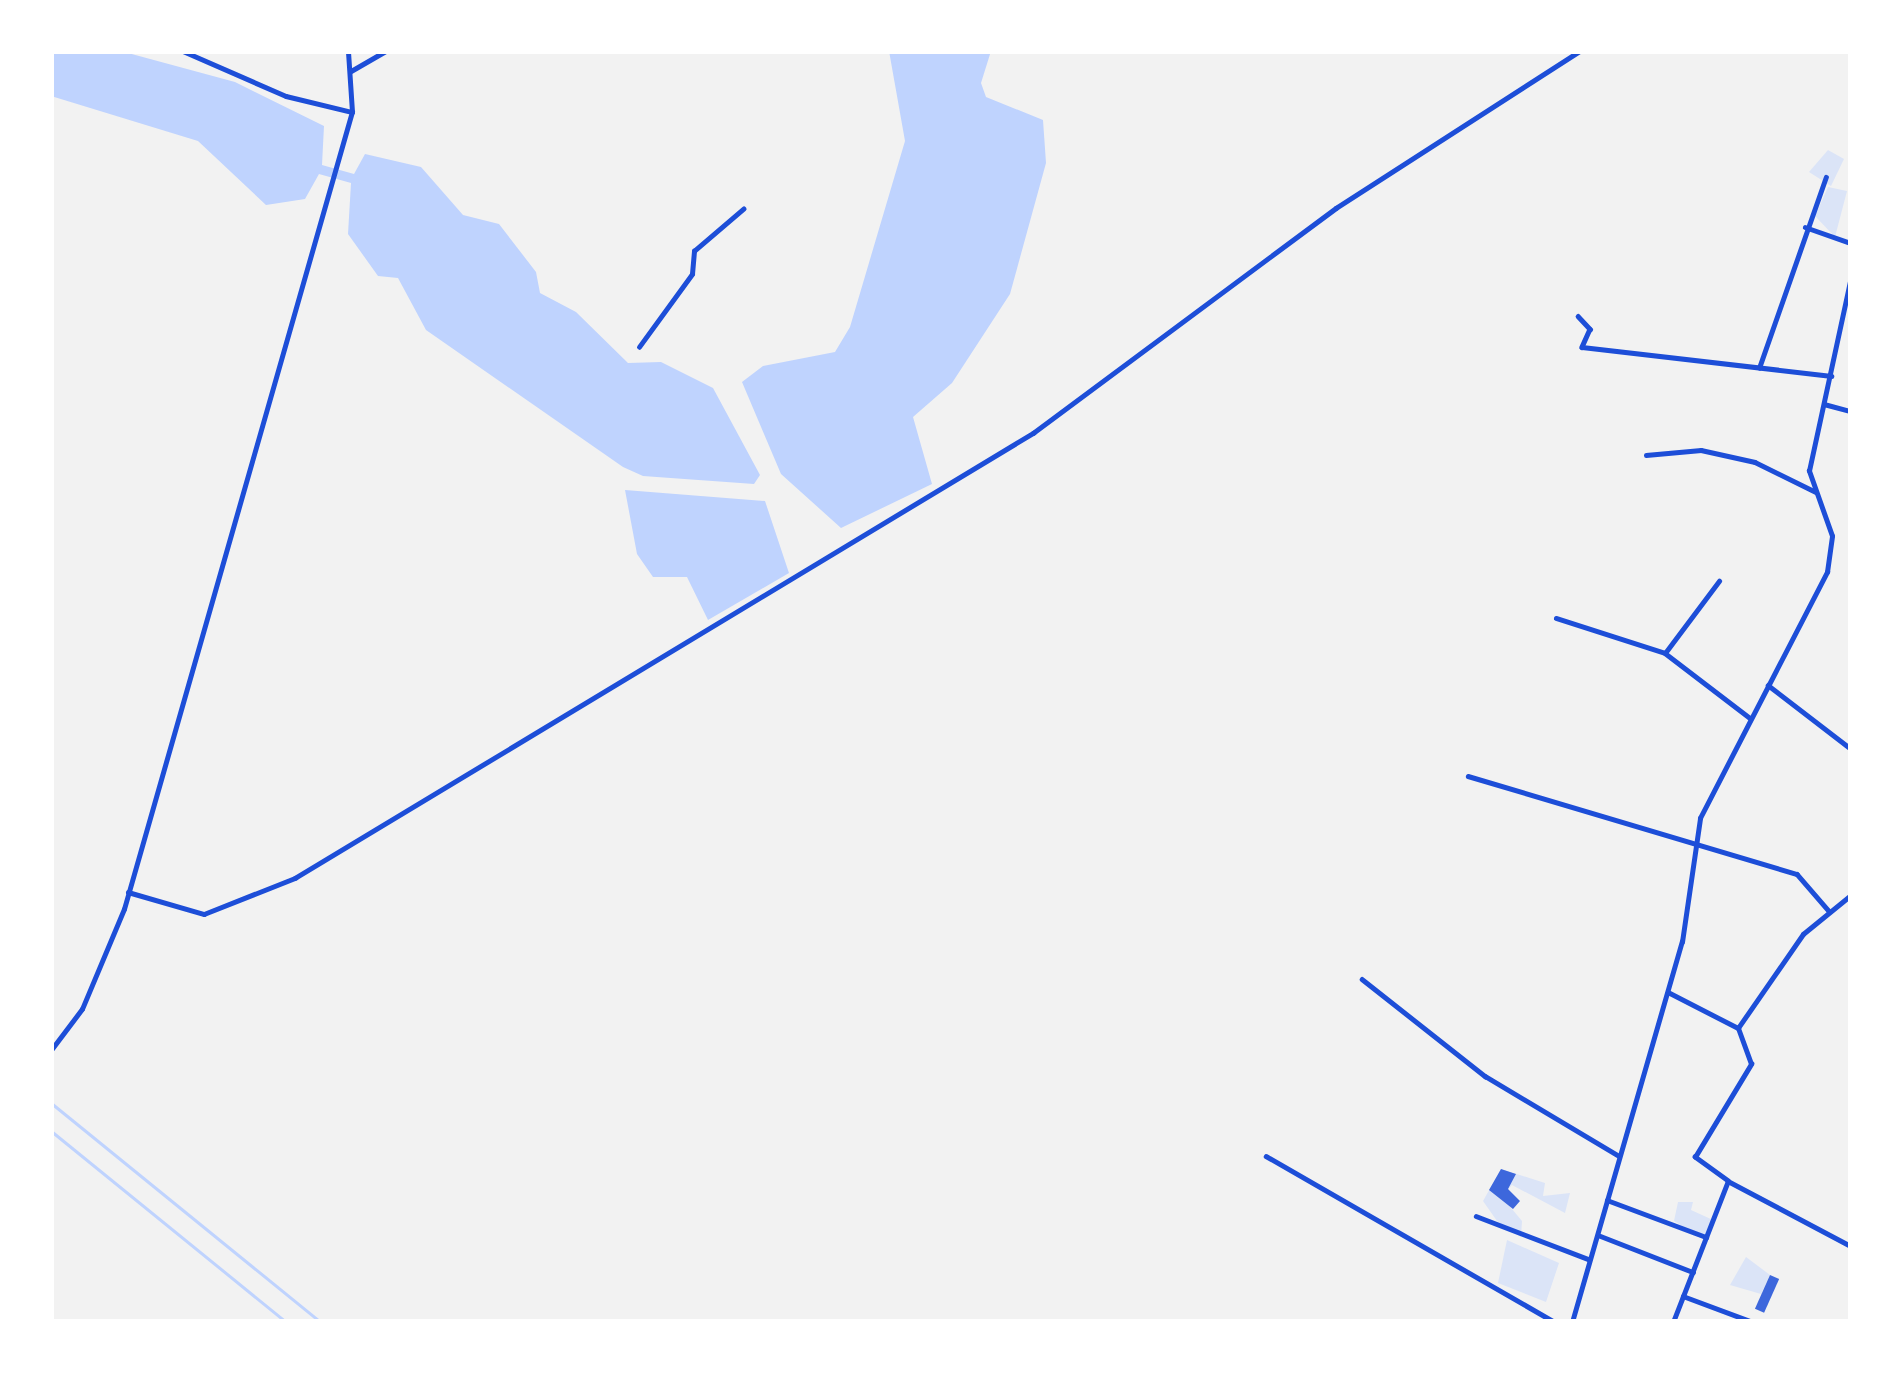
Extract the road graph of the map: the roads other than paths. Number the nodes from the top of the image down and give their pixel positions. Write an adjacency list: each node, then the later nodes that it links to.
1 (183, 51): 6 (street)
2 (348, 51): 5 (street)
3 (385, 51): 5 (street)
4 (1580, 51): 28 (street)
5 (351, 71): 6 (street)
6 (352, 112): 28 (street)
7 (1826, 177): 9 (street)
8 (743, 208): 13 (street)
9 (1804, 227): 10 (street); 14 (street)
10 (1851, 243)
11 (1851, 277): 15 (street)
12 (1578, 316): 14 (street)
13 (639, 347)
14 (1759, 368): 15 (street)
15 (1831, 376): 16 (street)
16 (1824, 404): 17 (street); 19 (street)
17 (1851, 411)
18 (1646, 455): 19 (street)
19 (1816, 492): 23 (street)
20 (1719, 581): 22 (street)
21 (1556, 618): 22 (street)
22 (1665, 653): 24 (street)
23 (1768, 685): 24 (street); 25 (street)
24 (1750, 718): 27 (street)
25 (1851, 749)
26 (1468, 776): 27 (street)
27 (1696, 840): 30 (street); 32 (street)
28 (128, 892): 34 (street)
29 (1851, 895): 30 (street)
30 (1829, 911): 33 (street)
31 (1362, 980): 36 (street)
32 (1668, 992): 33 (street); 36 (street)
33 (1738, 1028): 37 (street)
34 (51, 1050)
35 (1266, 1156): 46 (street)
36 (1620, 1156): 38 (street)
37 (1728, 1181): 41 (street); 42 (street)
38 (1607, 1200): 40 (street); 41 (street)
39 (1476, 1216): 43 (street)
40 (1597, 1235): 43 (street); 44 (street)
41 (1706, 1237): 44 (street)
42 (1851, 1246)
43 (1590, 1260): 47 (street)
44 (1693, 1272): 45 (street)
45 (1683, 1296): 48 (street); 49 (street)
46 (1555, 1322)
47 (1572, 1322)
48 (1673, 1322)
49 (1753, 1322)

